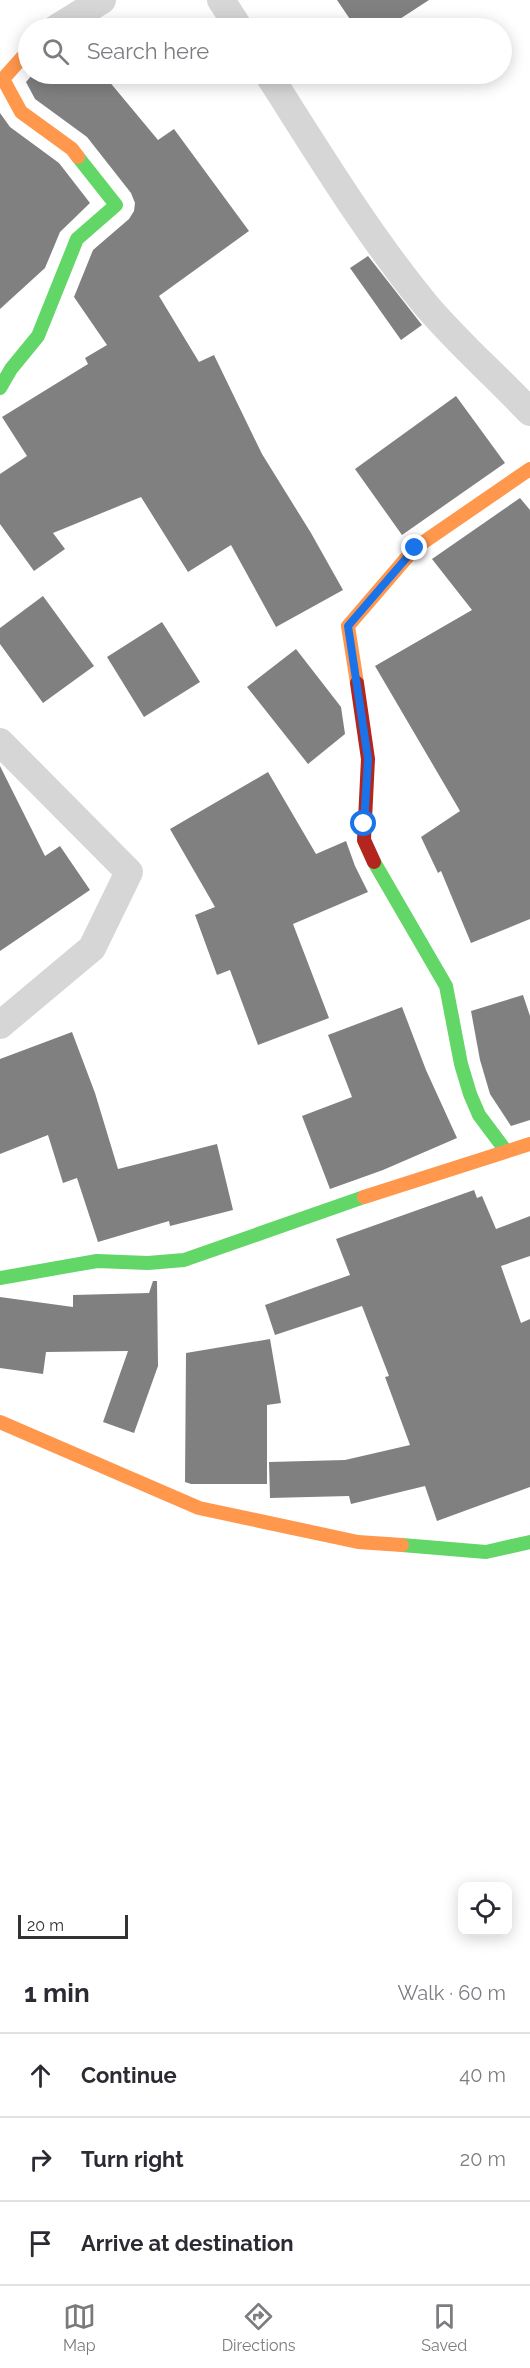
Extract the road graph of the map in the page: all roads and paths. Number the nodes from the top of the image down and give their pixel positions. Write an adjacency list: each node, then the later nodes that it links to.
1 (102, 0): 3 (street)
2 (221, 0): 4 (street)
3 (73, 18)
4 (233, 18)
5 (18, 62): 7 (street)
6 (275, 84): 8 (street)
7 (0, 388)
8 (526, 404)
9 (530, 469): 13 (street)
10 (0, 743): 11 (street)
11 (0, 1025)
12 (530, 1144): 13 (street)
13 (507, 1151): 14 (street)
14 (0, 1278)
15 (0, 1422): 16 (street)
16 (530, 1542)

